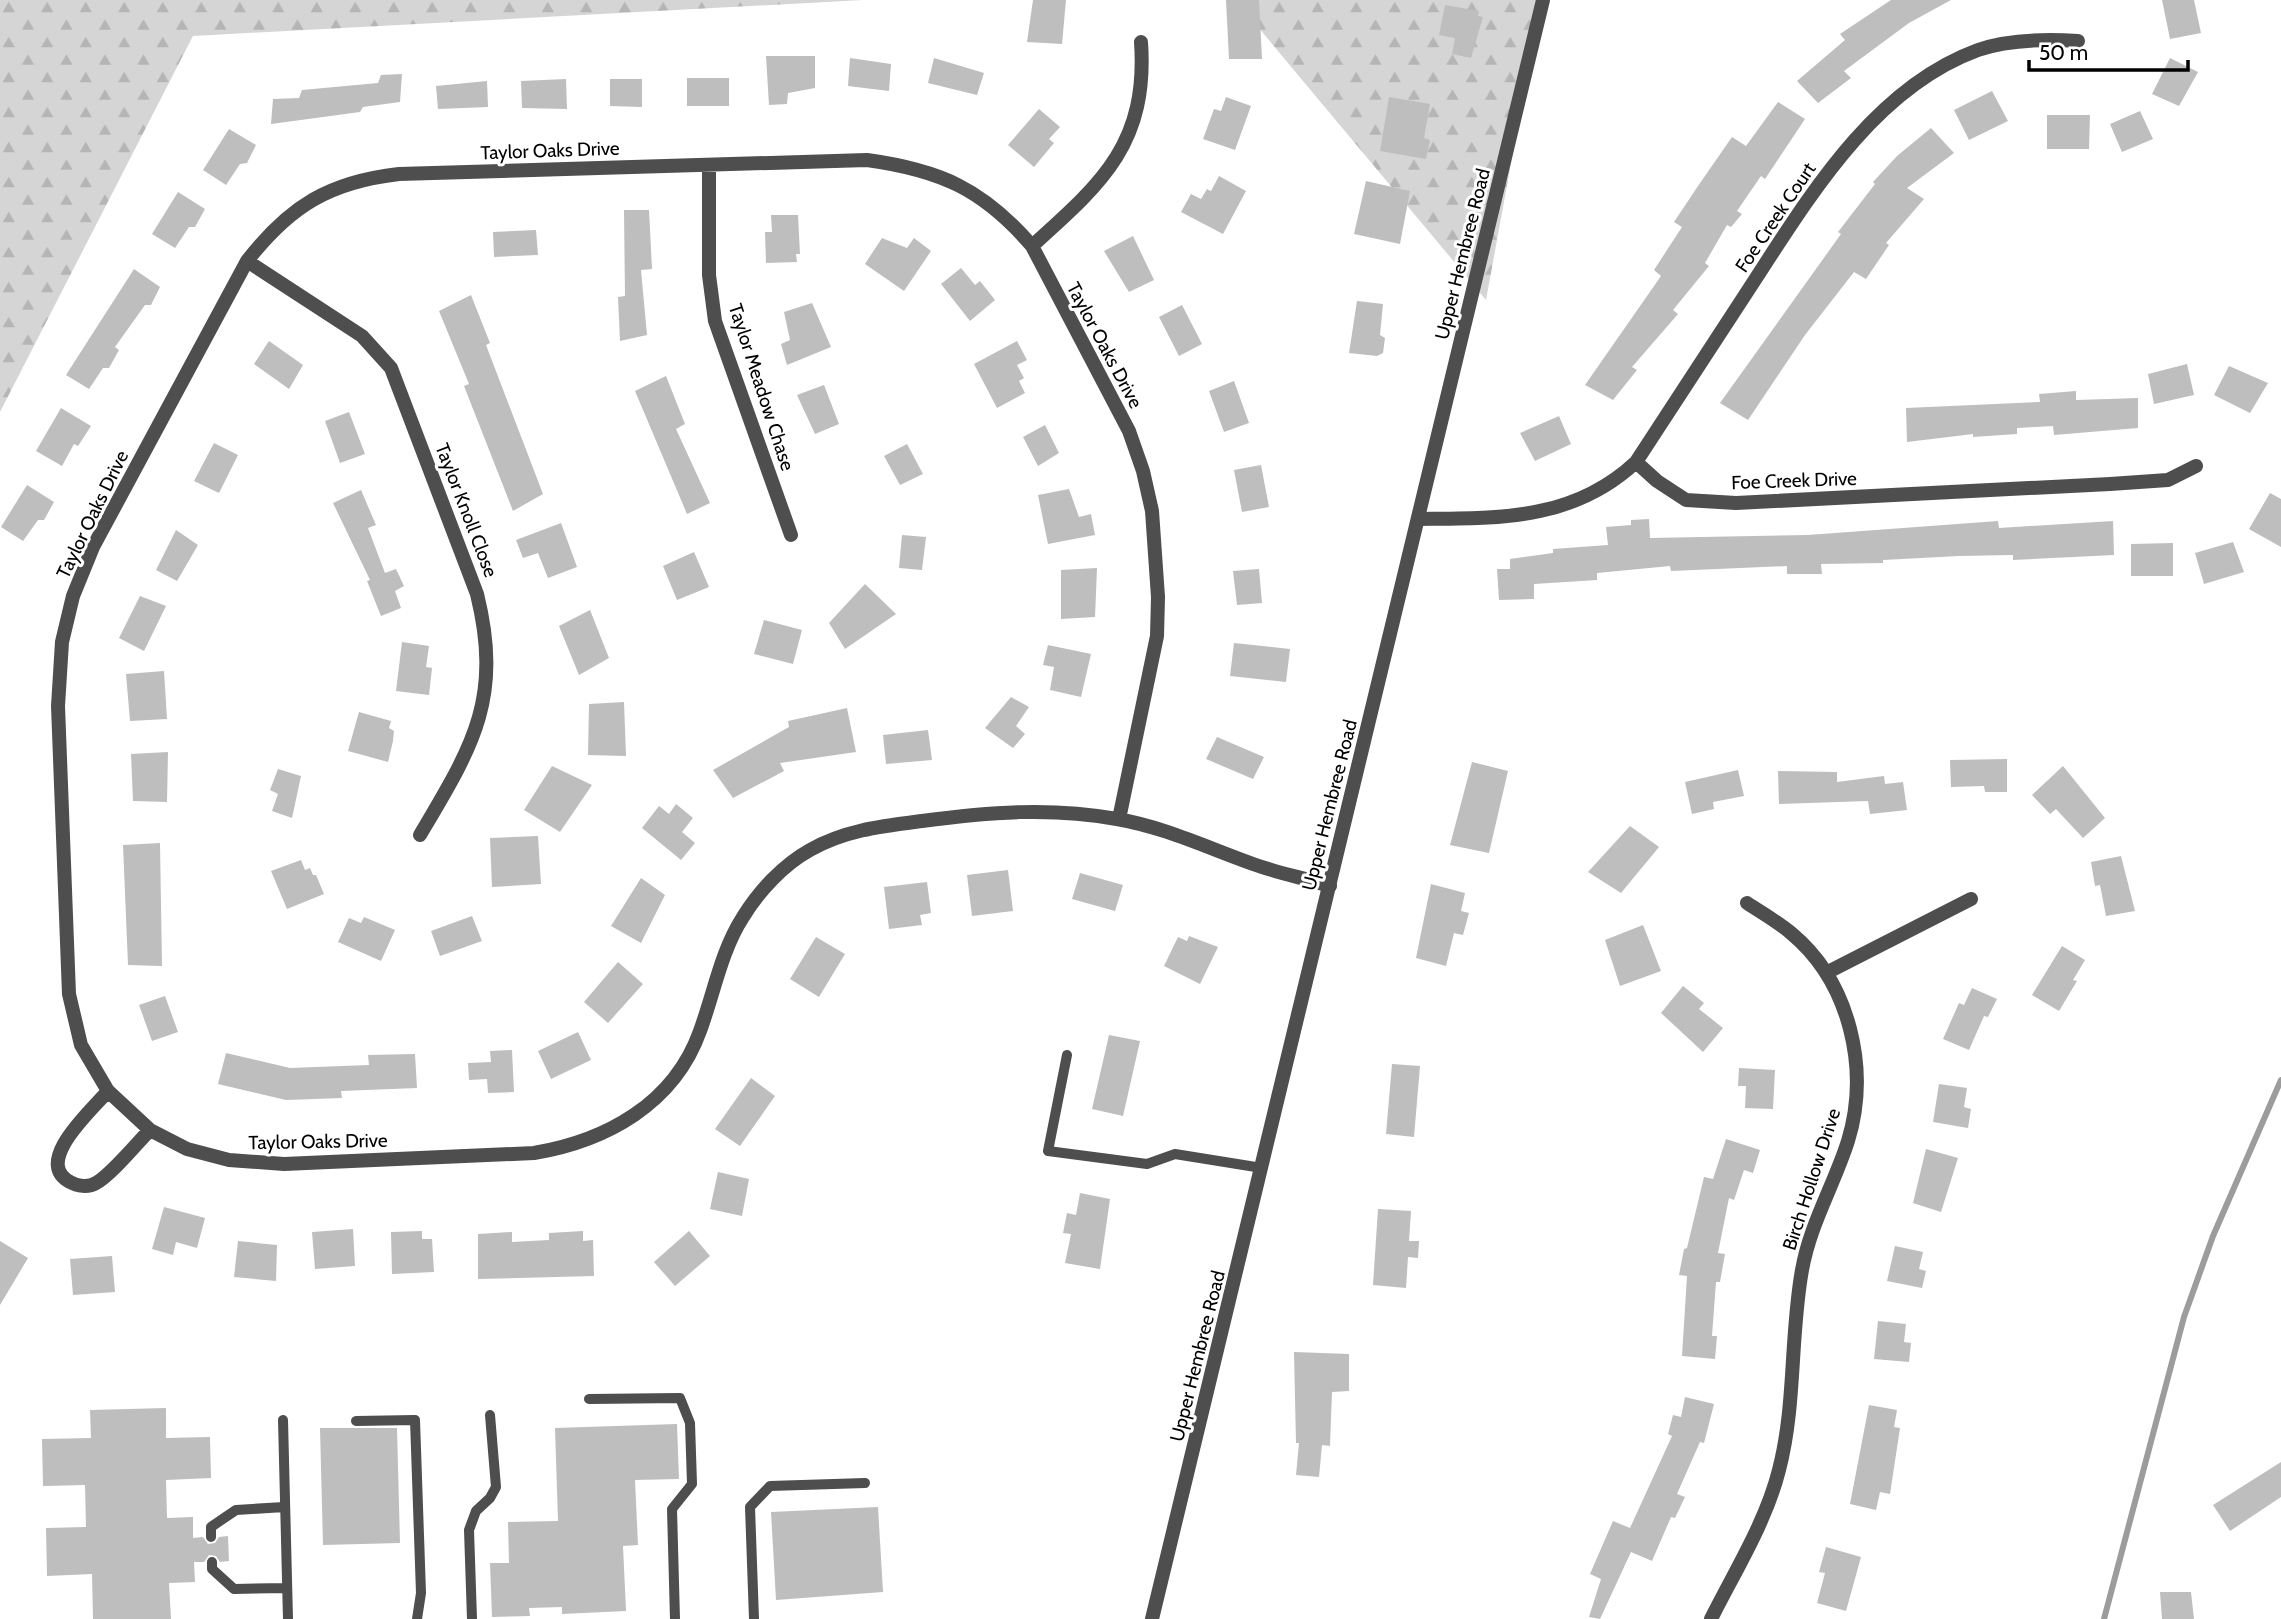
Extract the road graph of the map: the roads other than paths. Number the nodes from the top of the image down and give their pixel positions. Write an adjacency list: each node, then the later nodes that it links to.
1 (1543, 0): 9 (street, Upper Hembree Road)
2 (2078, 41): 7 (street, Foe Creek Court)
3 (1141, 42): 5 (street)
4 (709, 165): 5 (street, Taylor Oaks Drive); 6 (street, Taylor Oaks Drive); 10 (street, Taylor Meadow Chase)
5 (1032, 246): 11 (street, Taylor Oaks Drive)
6 (247, 261): 12 (street, Taylor Knoll Close); 18 (street, Taylor Oaks Drive)
7 (1636, 462): 8 (street, Foe Creek Drive); 9 (street)
8 (2196, 466)
9 (1418, 519): 13 (street, Upper Hembree Road)
10 (792, 535)
11 (1119, 819): 13 (street, Taylor Oaks Drive); 19 (street, Taylor Oaks Drive)
12 (420, 835)
13 (1329, 886): 20 (street, Upper Hembree Road)
14 (1971, 900): 16 (street)
15 (1747, 903): 16 (street, Birch Hollow Drive)
16 (1826, 973): 36 (street, Birch Hollow Drive)
17 (1067, 1055): 20 (lane)
18 (108, 1091): 19 (street, Taylor Oaks Drive); 19 (street)
19 (150, 1130)
20 (1262, 1168): 35 (street, Upper Hembree Road)
21 (589, 1399): 33 (lane)
22 (491, 1415): 32 (lane)
23 (283, 1420): 26 (lane)
24 (356, 1421): 31 (lane)
25 (865, 1483): 34 (lane)
26 (284, 1507): 27 (lane); 29 (lane)
27 (211, 1537)
28 (212, 1562): 29 (lane)
29 (286, 1588): 30 (lane)
30 (288, 1619)
31 (417, 1619)
32 (472, 1619)
33 (675, 1619)
34 (754, 1619)
35 (1152, 1619)
36 (1712, 1619)

